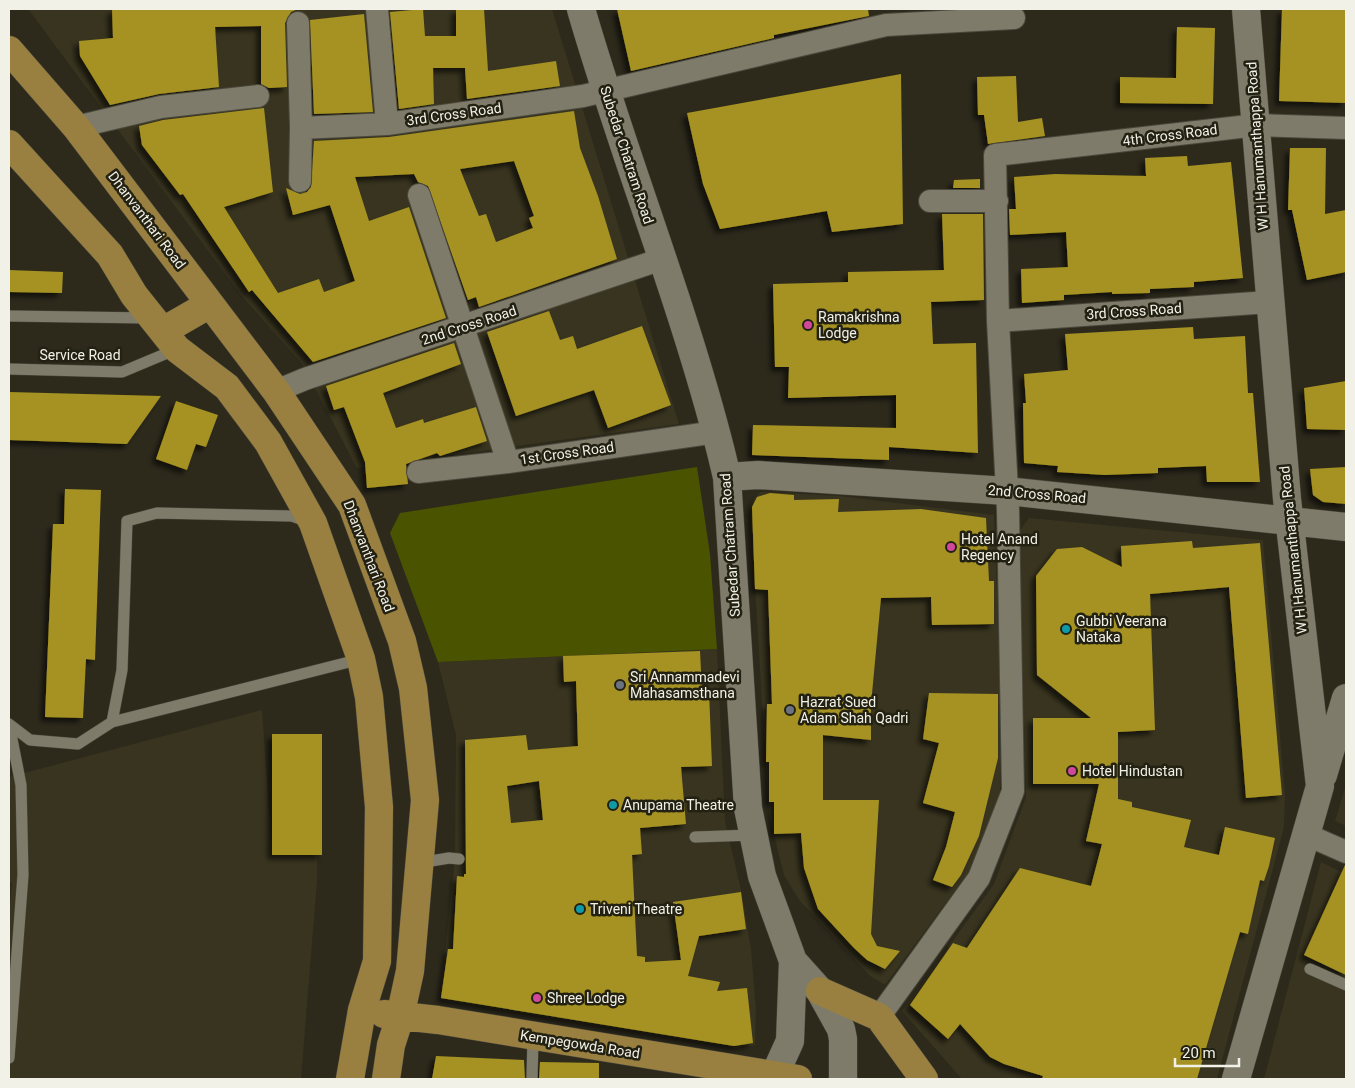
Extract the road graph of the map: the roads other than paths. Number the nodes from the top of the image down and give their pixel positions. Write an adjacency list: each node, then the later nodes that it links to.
1 (377, 9): 9 (street)
2 (581, 9): 7 (street, Subedar Chatram Road)
3 (1246, 9): 10 (street, W H Hanumanthappa Road)
4 (1014, 18): 7 (street, 3rd Cross Road)
5 (298, 23): 12 (street)
6 (9, 50): 11 (main road, Dhanvanthari Road)
7 (605, 90): 9 (street, 3rd Cross Road); 19 (street, Subedar Chatram Road)
8 (258, 96): 11 (street)
9 (387, 124): 12 (street, 3rd Cross Road)
10 (1257, 125): 13 (street, 4th Cross Road); 18 (street, 4th Cross Road); 20 (street, W H Hanumanthappa Road)
11 (76, 128): 21 (main road, Dhanvanthari Road)
12 (301, 128): 15 (street)
13 (1346, 128)
14 (9, 144): 25 (main road)
15 (300, 181)
16 (419, 195): 24 (street)
17 (930, 201): 18 (street)
18 (997, 201): 23 (street)
19 (662, 259): 24 (street, 2nd Cross Road); 28 (street, Subedar Chatram Road)
20 (1269, 302): 23 (street, 3rd Cross Road); 33 (street, W H Hanumanthappa Road)
21 (210, 304): 25 (main road); 27 (main road, Dhanvanthari Road)
22 (9, 316): 25 (lane)
23 (998, 320): 32 (street)
24 (463, 327): 27 (street, 2nd Cross Road); 29 (street)
25 (164, 333): 26 (lane, Service Road); 34 (main road)
26 (9, 369)
27 (276, 391): 46 (main road, Dhanvanthari Road)
28 (716, 432): 29 (street, 1st Cross Road); 31 (street, Subedar Chatram Road)
29 (508, 462): 30 (street, 1st Cross Road)
30 (418, 472)
31 (727, 477): 32 (street, 2nd Cross Road); 42 (street, Subedar Chatram Road)
32 (1007, 491): 33 (street, 2nd Cross Road); 53 (street)
33 (1289, 520): 35 (street, 2nd Cross Road); 40 (street, W H Hanumanthappa Road)
34 (313, 523): 36 (main road); 38 (lane)
35 (1346, 527)
36 (361, 658): 38 (lane); 51 (main road)
37 (1346, 698): 40 (street)
38 (112, 722): 39 (lane)
39 (9, 724): 55 (lane)
40 (1320, 786): 41 (street, W H Hanumanthappa Road)
41 (1305, 834): 44 (street); 63 (street, W H Hanumanthappa Road)
42 (753, 835): 43 (lane); 47 (street, Subedar Chatram Road)
43 (695, 837)
44 (1346, 852)
45 (459, 859): 46 (lane)
46 (419, 863): 52 (main road, Dhanvanthari Road)
47 (793, 961): 50 (street, Subedar Chatram Road); 57 (street)
48 (1310, 969): 49 (lane)
49 (1346, 985)
50 (820, 991): 53 (main road); 61 (street, Subedar Chatram Road)
51 (362, 1010): 52 (main road, Kempegowda Road); 58 (main road)
52 (400, 1017): 54 (main road, Kempegowda Road); 59 (main road, Dhanvanthari Road)
53 (879, 1017): 62 (main road)
54 (533, 1037): 56 (main road, Kempegowda Road); 60 (lane)
55 (9, 1058)
56 (746, 1075): 57 (main road, Kempegowda Road)
57 (786, 1077)
58 (350, 1079)
59 (386, 1079)
60 (532, 1079)
61 (843, 1079)
62 (924, 1079)
63 (1236, 1079)

